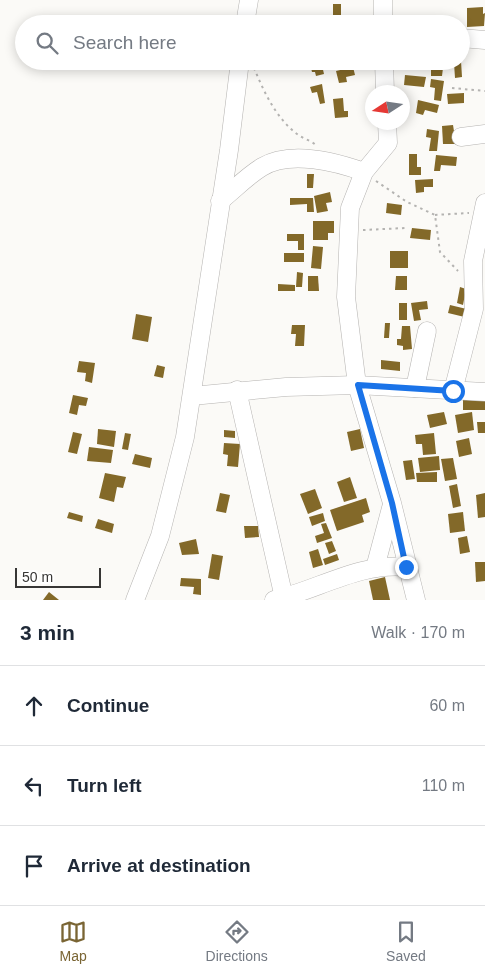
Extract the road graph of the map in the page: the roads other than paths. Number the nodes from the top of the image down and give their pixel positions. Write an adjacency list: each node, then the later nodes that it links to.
1 (249, 0): 3 (street)
2 (383, 0): 4 (street)
3 (246, 15)
4 (383, 15)
5 (470, 39): 6 (street)
6 (485, 40)
7 (239, 70): 14 (street)
8 (384, 70): 9 (street)
9 (385, 85)
10 (387, 130): 13 (street)
11 (485, 134): 12 (street)
12 (461, 137)
13 (364, 172): 14 (street); 17 (street)
14 (220, 201): 22 (street)
15 (478, 208): 20 (street)
16 (427, 331): 18 (street)
17 (358, 385): 18 (street); 19 (street); 23 (street)
18 (415, 388): 20 (street)
19 (237, 390): 22 (street); 27 (street)
20 (453, 391): 21 (street)
21 (485, 392)
22 (192, 396): 28 (street)
23 (392, 503): 24 (street); 25 (street)
24 (406, 567): 25 (street); 29 (street)
25 (375, 568): 26 (street)
26 (319, 594): 27 (street)
27 (279, 599)
28 (135, 600)
29 (416, 600)

